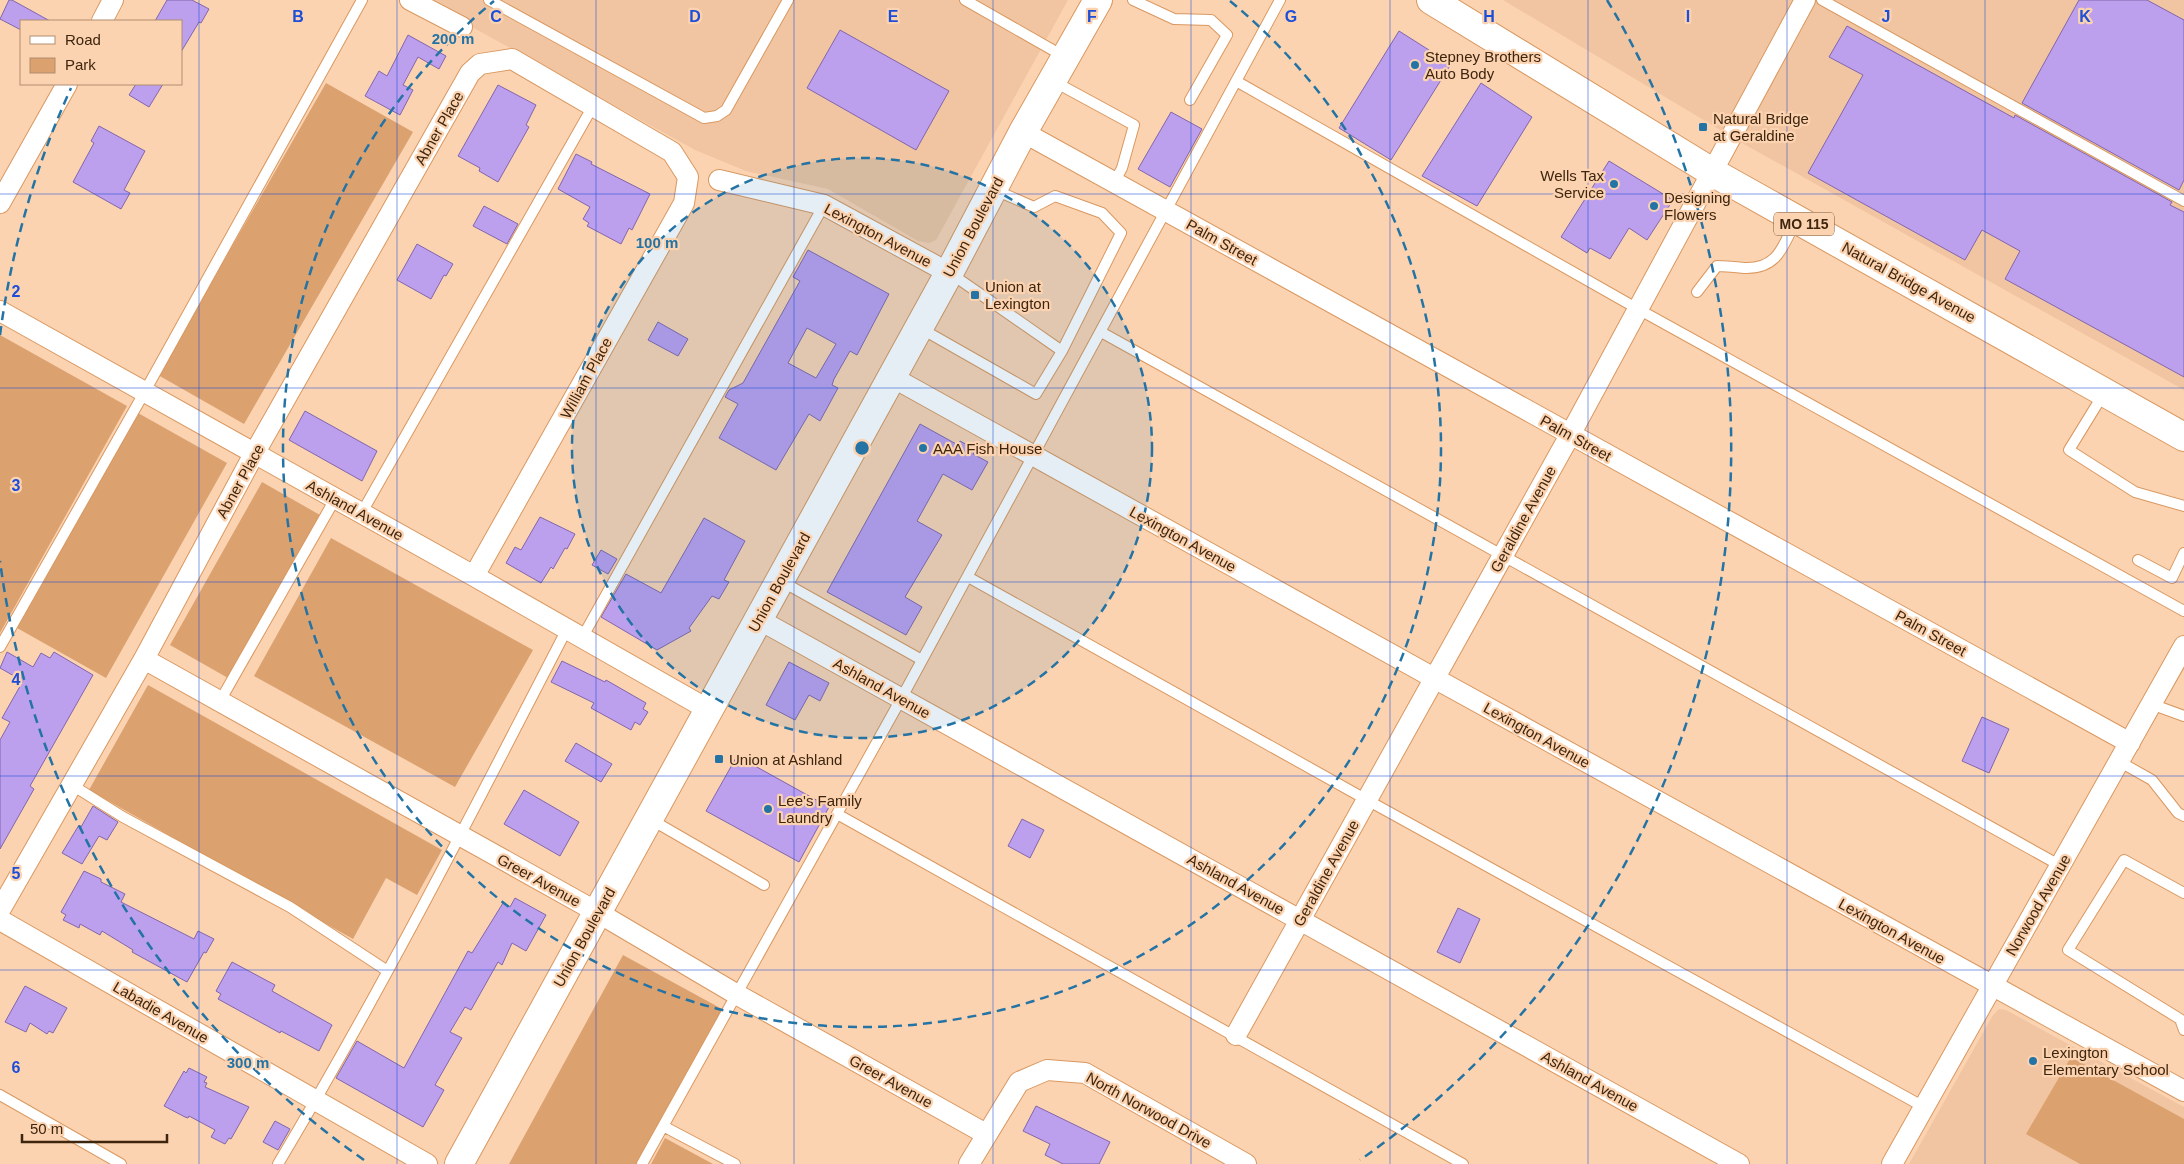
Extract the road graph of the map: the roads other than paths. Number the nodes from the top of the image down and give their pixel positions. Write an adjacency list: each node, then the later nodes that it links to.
1 (113, 0): 13 (street)
2 (362, 0): 40 (lane)
3 (410, 0): 14 (street)
4 (489, 0): 5 (lane)
5 (788, 0)
6 (965, 0): 15 (lane)
7 (1098, 0): 15 (main road, Union Boulevard)
8 (1133, 0): 19 (lane)
9 (1280, 0): 17 (lane)
10 (1431, 0): 22 (main road, Natural Bridge Avenue / MO 115)
11 (1805, 0): 22 (street, Geraldine Avenue)
12 (1822, 0): 26 (lane)
13 (103, 20)
14 (462, 27)
15 (1066, 58): 16 (main road, Union Boulevard)
16 (1052, 81): 21 (main road, Union Boulevard); 24 (lane)
17 (1236, 81): 29 (lane); 33 (lane)
18 (65, 85): 27 (street)
19 (1190, 100)
20 (593, 106): 43 (street, Abner Place); 47 (lane); 51 (street, William Place)
21 (1023, 132): 24 (street, Palm Street); 25 (main road, Union Boulevard)
22 (1712, 172): 30 (main road, Natural Bridge Avenue / MO 115); 33 (street, Geraldine Avenue)
23 (719, 180): 28 (street, Lexington Avenue)
24 (1114, 183): 29 (street, Palm Street)
25 (993, 189): 31 (main road, Union Boulevard); 37 (lane)
26 (2184, 201)
27 (0, 203)
28 (824, 205): 31 (street, Lexington Avenue); 56 (lane)
29 (1166, 211): 36 (lane); 41 (street, Palm Street)
30 (1796, 220): 32 (lane); 39 (main road, Natural Bridge Avenue / MO 115)
31 (949, 273): 35 (main road, Union Boulevard); 37 (lane)
32 (1697, 292)
33 (1638, 309): 41 (street, Geraldine Avenue); 54 (lane)
34 (0, 312): 40 (street, Ashland Avenue)
35 (919, 327): 37 (lane); 38 (main road, Union Boulevard)
36 (1100, 332): 44 (lane); 49 (lane)
37 (1062, 351)
38 (892, 376): 44 (street, Lexington Avenue); 53 (main road, Union Boulevard)
39 (2105, 392): 42 (main road, Natural Bridge Avenue / MO 115); 46 (lane)
40 (144, 393): 43 (street, Ashland Avenue); 58 (lane)
41 (1570, 435): 49 (street, Geraldine Avenue); 67 (street, Palm Street)
42 (2184, 436)
43 (254, 454): 45 (street, Ashland Avenue); 59 (street, Abner Place)
44 (1034, 456): 52 (lane); 61 (street, Lexington Avenue)
45 (335, 499): 47 (street, Ashland Avenue); 63 (lane)
46 (2183, 504)
47 (361, 514): 51 (street, Ashland Avenue)
48 (2184, 552): 50 (lane)
49 (1503, 555): 61 (street, Geraldine Avenue); 75 (lane)
50 (2138, 560)
51 (474, 576): 56 (street, Ashland Avenue)
52 (968, 576): 60 (lane); 70 (lane)
53 (780, 580): 55 (main road, Union Boulevard); 60 (lane)
54 (2184, 611)
55 (758, 619): 62 (street, Ashland Avenue); 65 (main road, Union Boulevard)
56 (575, 633): 65 (street, Ashland Avenue); 74 (lane)
57 (2184, 646): 64 (street, Norwood Avenue)
58 (0, 647)
59 (144, 658): 63 (street, Greer Avenue); 69 (street, Abner Place)
60 (922, 660): 62 (lane)
61 (1434, 678): 70 (street, Geraldine Avenue); 83 (street, Lexington Avenue)
62 (901, 699): 71 (lane); 81 (street, Ashland Avenue)
63 (220, 701): 74 (street, Greer Avenue)
64 (2151, 704): 66 (lane); 67 (street, Norwood Avenue)
65 (708, 710): 73 (main road, Union Boulevard)
66 (2184, 716)
67 (2130, 743): 68 (street, Norwood Avenue)
68 (2120, 762): 72 (lane); 75 (street, Norwood Avenue)
69 (72, 785): 78 (street, Abner Place); 82 (lane)
70 (1367, 800): 81 (street, Geraldine Avenue); 90 (lane)
71 (837, 814): 84 (lane); 86 (lane)
72 (2184, 816)
73 (649, 818): 76 (lane); 79 (main road, Union Boulevard)
74 (460, 835): 79 (street, Greer Avenue); 82 (lane)
75 (2061, 866): 83 (street, Norwood Avenue)
76 (764, 885)
77 (2184, 894): 85 (lane)
78 (0, 910)
79 (597, 912): 84 (street, Greer Avenue); 97 (main road, Union Boulevard)
80 (0, 920): 89 (street, Labadie Avenue)
81 (1300, 920): 86 (street, Geraldine Avenue); 93 (street, Ashland Avenue)
82 (386, 970): 89 (lane)
83 (1993, 986): 87 (street, Lexington Avenue); 90 (street, Norwood Avenue)
84 (736, 994): 91 (lane); 92 (street, Greer Avenue)
85 (2184, 1030)
86 (1236, 1035): 102 (lane)
87 (2184, 1091)
88 (0, 1095): 94 (lane)
89 (316, 1100): 95 (lane); 96 (street, Labadie Avenue)
90 (1924, 1107): 103 (street, Norwood Avenue)
91 (663, 1126): 98 (lane); 99 (lane)
92 (986, 1134): 100 (street); 101 (street, North Norwood Drive)
93 (1734, 1163)
94 (121, 1164)
95 (278, 1164)
96 (427, 1164)
97 (459, 1164)
98 (642, 1164)
99 (735, 1164)
100 (969, 1164)
101 (1246, 1164)
102 (1464, 1164)
103 (1892, 1164)

